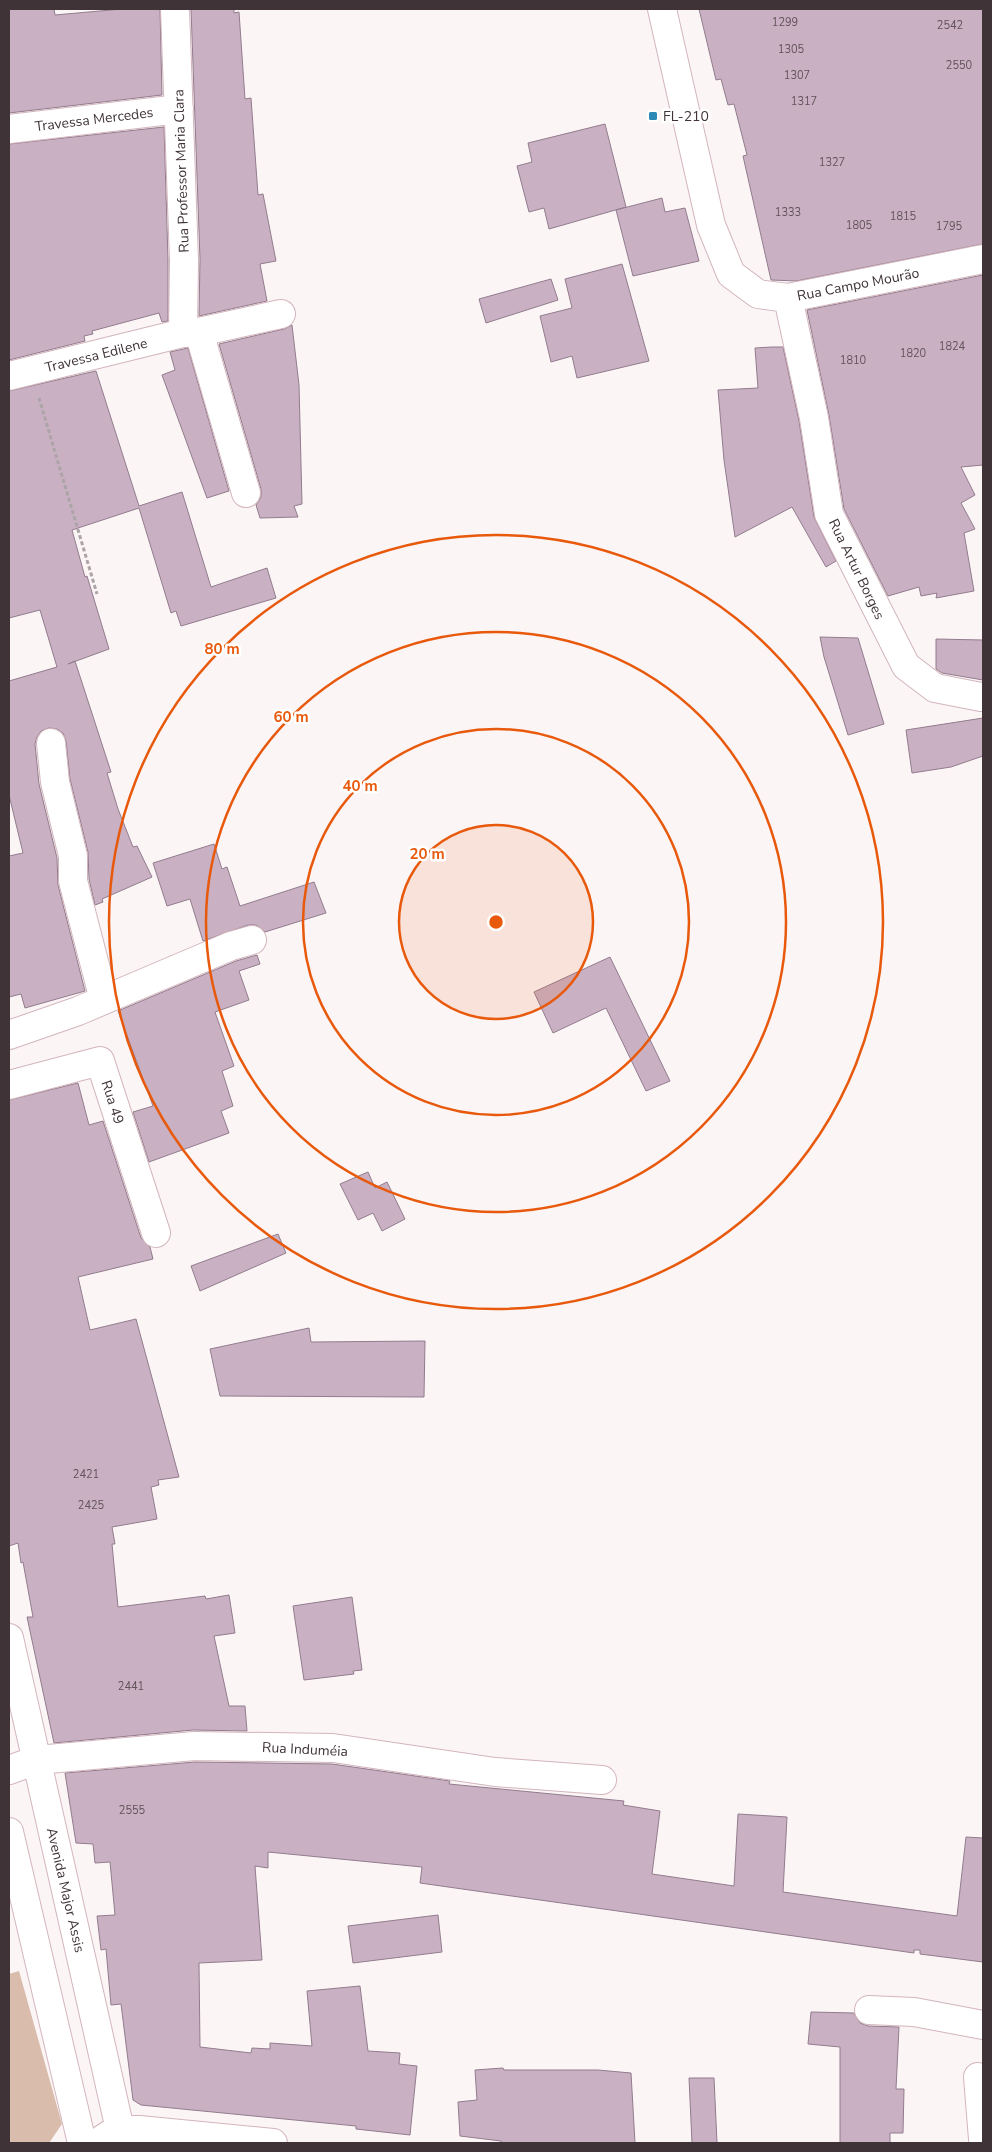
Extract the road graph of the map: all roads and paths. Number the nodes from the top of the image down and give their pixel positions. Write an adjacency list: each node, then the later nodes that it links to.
1 (175, 9): 3 (street, Rua Professor Maria Clara)
2 (662, 9): 6 (street, Rua Campo Mourão)
3 (179, 109): 4 (street, Travessa Mercedes); 8 (street, Rua Professor Maria Clara)
4 (9, 129)
5 (983, 259): 6 (street, Rua Campo Mourão)
6 (788, 298): 12 (street, Rua Artur Borges)
7 (280, 314): 8 (street, Travessa Edilene)
8 (191, 333): 9 (street, Travessa Edilene); 10 (street, Rua Professor Maria Clara)
9 (20, 373): 11 (path)
10 (246, 493)
11 (97, 594)
12 (981, 697)
13 (51, 743): 15 (street)
14 (252, 940): 15 (street)
15 (104, 1000): 16 (street)
16 (9, 1035)
17 (9, 1085): 18 (street, Rua 49)
18 (156, 1233)
19 (9, 1638): 20 (street, Avenida Major Assis)
20 (18, 1723): 21 (street, Avenida Major Assis)
21 (38, 1760): 22 (street, Rua Induméia); 23 (street, Rua Induméia); 28 (street, Avenida Major Assis)
22 (9, 1770)
23 (602, 1780)
24 (9, 1832): 30 (street)
25 (869, 2010): 26 (street)
26 (983, 2025)
27 (978, 2077): 29 (street)
28 (121, 2136): 31 (street); 32 (street)
29 (983, 2139)
30 (82, 2143)
31 (97, 2143)
32 (273, 2143)

